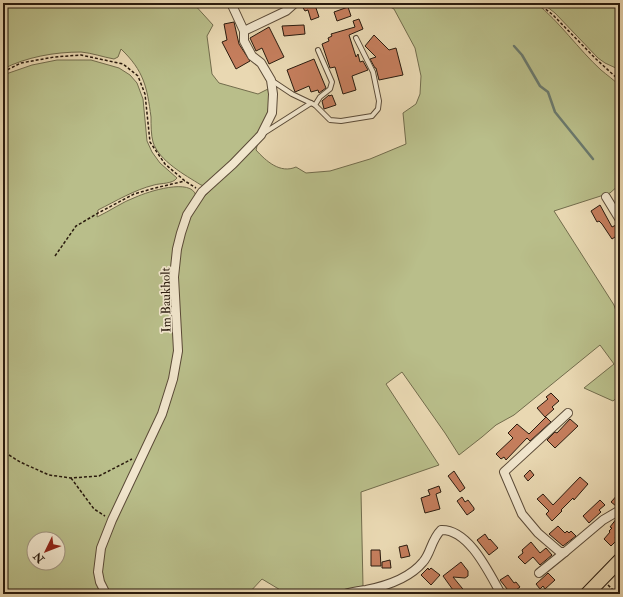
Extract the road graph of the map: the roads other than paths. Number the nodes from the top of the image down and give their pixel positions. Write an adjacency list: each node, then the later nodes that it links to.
1 (230, 3): 3 (street, Im Baukholt)
2 (295, 3): 3 (street)
3 (244, 31): 6 (street, Im Baukholt)
4 (356, 38): 7 (lane)
5 (318, 50): 7 (lane)
6 (271, 80): 7 (lane); 8 (street, Im Baukholt)
7 (313, 104): 8 (lane)
8 (261, 135): 16 (street, Im Baukholt)
9 (606, 197): 10 (street)
10 (620, 220)
11 (568, 413): 13 (street)
12 (620, 510): 13 (street)
13 (565, 552): 15 (street)
14 (620, 560): 19 (main road)
15 (539, 573)
16 (106, 594)
17 (345, 594): 18 (street)
18 (502, 594)
19 (587, 594)

